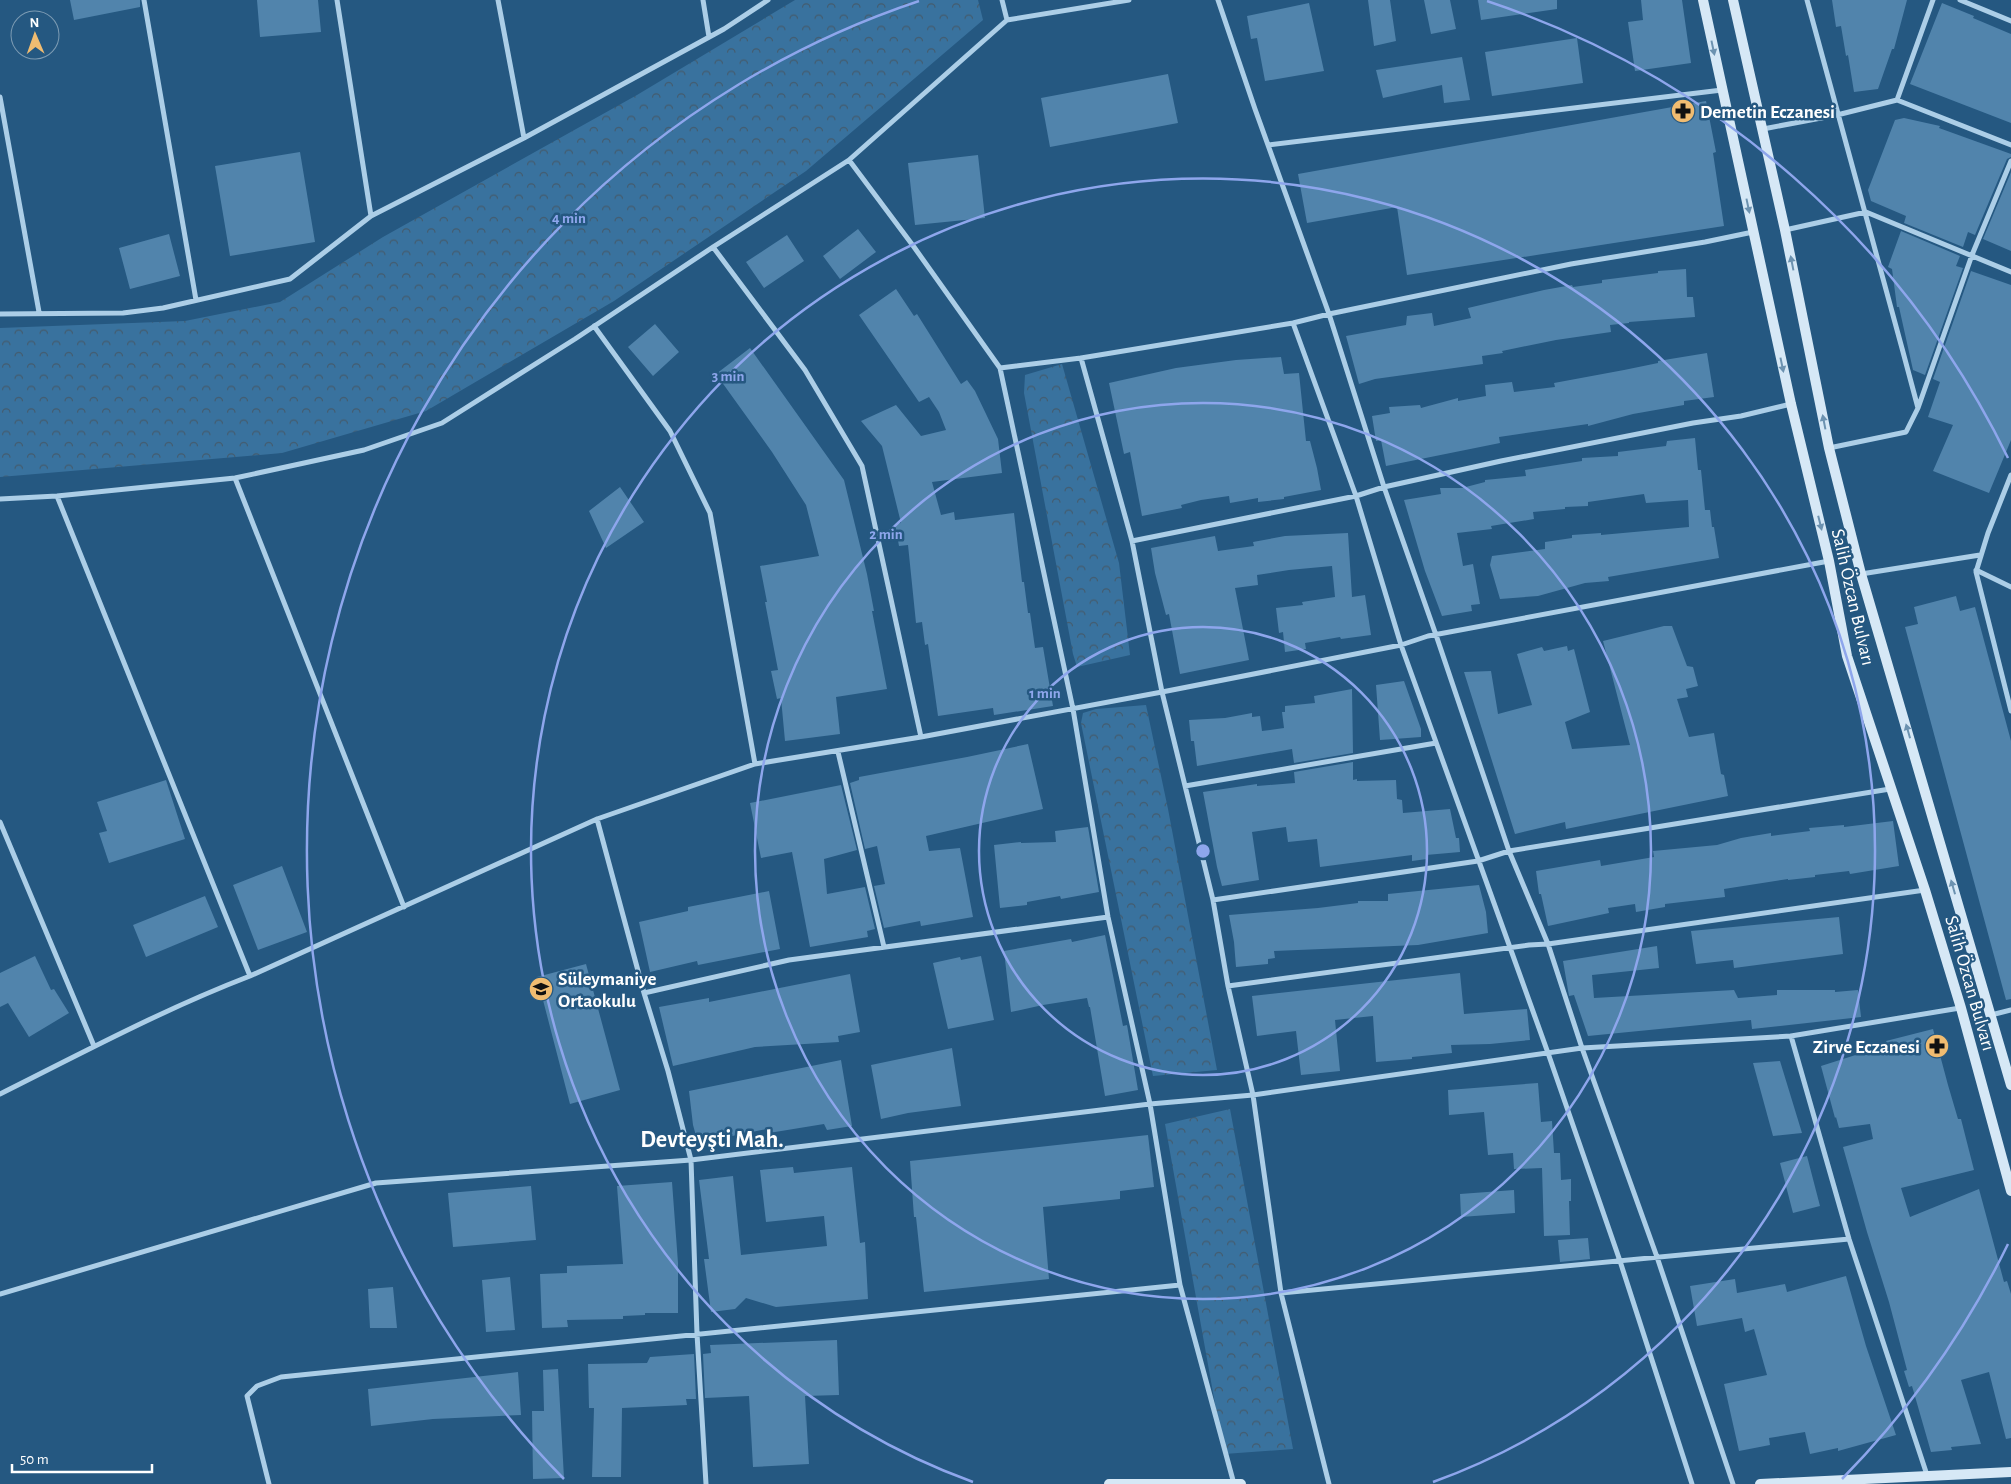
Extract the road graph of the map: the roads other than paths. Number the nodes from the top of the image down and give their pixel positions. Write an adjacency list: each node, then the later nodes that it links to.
1 (144, 0): 34 (street)
2 (337, 0): 28 (street)
3 (498, 0): 22 (street)
4 (703, 0): 16 (street)
5 (768, 0): 16 (street)
6 (1002, 0): 14 (street)
7 (1129, 0): 14 (street)
8 (1218, 0): 23 (street)
9 (1703, 0): 17 (main road, Salih Özcan Bulvarı, one-way to 17)
10 (1733, 0): 21 (main road, Salih Özcan Bulvarı)
11 (1807, 0): 20 (street)
12 (1933, 0): 19 (street)
13 (1960, 0): 15 (street)
14 (1007, 20): 25 (street)
15 (2011, 21)
16 (709, 37): 22 (street)
17 (1723, 90): 23 (street); 30 (main road, Salih Özcan Bulvarı, one-way to 30)
18 (0, 97): 35 (street)
19 (1897, 100): 20 (street); 24 (street)
20 (1837, 115): 21 (street); 27 (street)
21 (1763, 129): 29 (main road, Salih Özcan Bulvarı)
22 (524, 138): 28 (street)
23 (1268, 145): 37 (street)
24 (2011, 145)
25 (849, 160): 31 (street); 41 (street)
26 (2011, 161): 32 (street)
27 (1866, 212): 29 (street); 32 (street); 43 (street)
28 (371, 216): 34 (street)
29 (1785, 230): 44 (main road, Salih Özcan Bulvarı, one-way to 29)
30 (1753, 232): 37 (street); 42 (main road, Salih Özcan Bulvarı, one-way to 42)
31 (713, 247): 39 (street); 61 (street)
32 (1972, 255): 33 (street); 43 (street)
33 (2011, 272)
34 (196, 300): 35 (street)
35 (39, 312): 36 (street)
36 (0, 314)
37 (1329, 314): 38 (street); 47 (street)
38 (1293, 323): 40 (street); 49 (street)
39 (594, 326): 46 (street); 64 (street)
40 (1081, 358): 41 (street); 51 (street)
41 (1000, 368): 59 (street)
42 (1791, 404): 47 (street); 52 (main road, Salih Özcan Bulvarı, one-way to 52)
43 (1918, 408): 44 (street)
44 (1829, 448): 54 (main road, Salih Özcan Bulvarı)
45 (2011, 475): 53 (street)
46 (235, 478): 48 (street); 73 (street)
47 (1384, 487): 49 (street); 56 (street)
48 (57, 496): 50 (street); 78 (street)
49 (1356, 496): 51 (street); 57 (street)
50 (0, 499)
51 (1132, 541): 58 (street)
52 (1829, 560): 56 (street); 66 (main road, Salih Özcan Bulvarı)
53 (1976, 572): 54 (street); 55 (street); 60 (street)
54 (1861, 574): 83 (main road, Salih Özcan Bulvarı, one-way to 54)
55 (2011, 587)
56 (1436, 635): 57 (street); 69 (street)
57 (1401, 644): 58 (street); 62 (street)
58 (1162, 692): 59 (street); 65 (street)
59 (1073, 708): 61 (street); 74 (street)
60 (2011, 711)
61 (921, 737): 63 (street)
62 (1436, 744): 65 (street); 70 (street)
63 (838, 752): 64 (street); 76 (street)
64 (755, 764): 67 (street)
65 (1185, 786): 72 (street)
66 (1890, 789): 69 (street); 71 (main road, Salih Özcan Bulvarı)
67 (597, 819): 73 (street); 80 (street)
68 (0, 822): 85 (street)
69 (1509, 851): 70 (street); 75 (street)
70 (1478, 861): 72 (street); 77 (street)
71 (1925, 890): 75 (street); 81 (main road, Salih Özcan Bulvarı)
72 (1213, 900): 79 (street)
73 (404, 907): 78 (street)
74 (1108, 917): 76 (street); 91 (street)
75 (1548, 944): 77 (street); 86 (street)
76 (884, 948): 80 (street)
77 (1509, 949): 79 (street); 87 (street)
78 (250, 976): 85 (street)
79 (1228, 986): 90 (street)
80 (644, 993): 92 (street)
81 (1961, 1008): 84 (street); 93 (main road, Salih Özcan Bulvarı)
82 (2011, 1010): 83 (street)
83 (1990, 1015): 88 (main road, Salih Özcan Bulvarı)
84 (1791, 1036): 86 (street); 94 (street)
85 (94, 1046): 89 (street)
86 (1582, 1048): 87 (street); 95 (street)
87 (1548, 1053): 90 (street); 96 (street)
88 (2011, 1085)
89 (0, 1094)
90 (1253, 1095): 91 (street); 98 (street)
91 (1150, 1104): 92 (street); 97 (street)
92 (691, 1160): 99 (street); 100 (street)
93 (2011, 1191)
94 (1849, 1239): 95 (street); 102 (street)
95 (1656, 1257): 96 (street); 110 (street)
96 (1620, 1261): 98 (street); 109 (street)
97 (1180, 1285): 100 (street); 106 (street)
98 (1282, 1293): 108 (street)
99 (0, 1294)
100 (697, 1334): 103 (street); 104 (street)
101 (2011, 1472): 102 (main road)
102 (1927, 1475): 111 (main road)
103 (269, 1484)
104 (706, 1484)
105 (1109, 1484): 106 (main road)
106 (1234, 1484): 107 (main road)
107 (1240, 1484)
108 (1329, 1484)
109 (1692, 1484)
110 (1734, 1484)
111 (1760, 1484)

